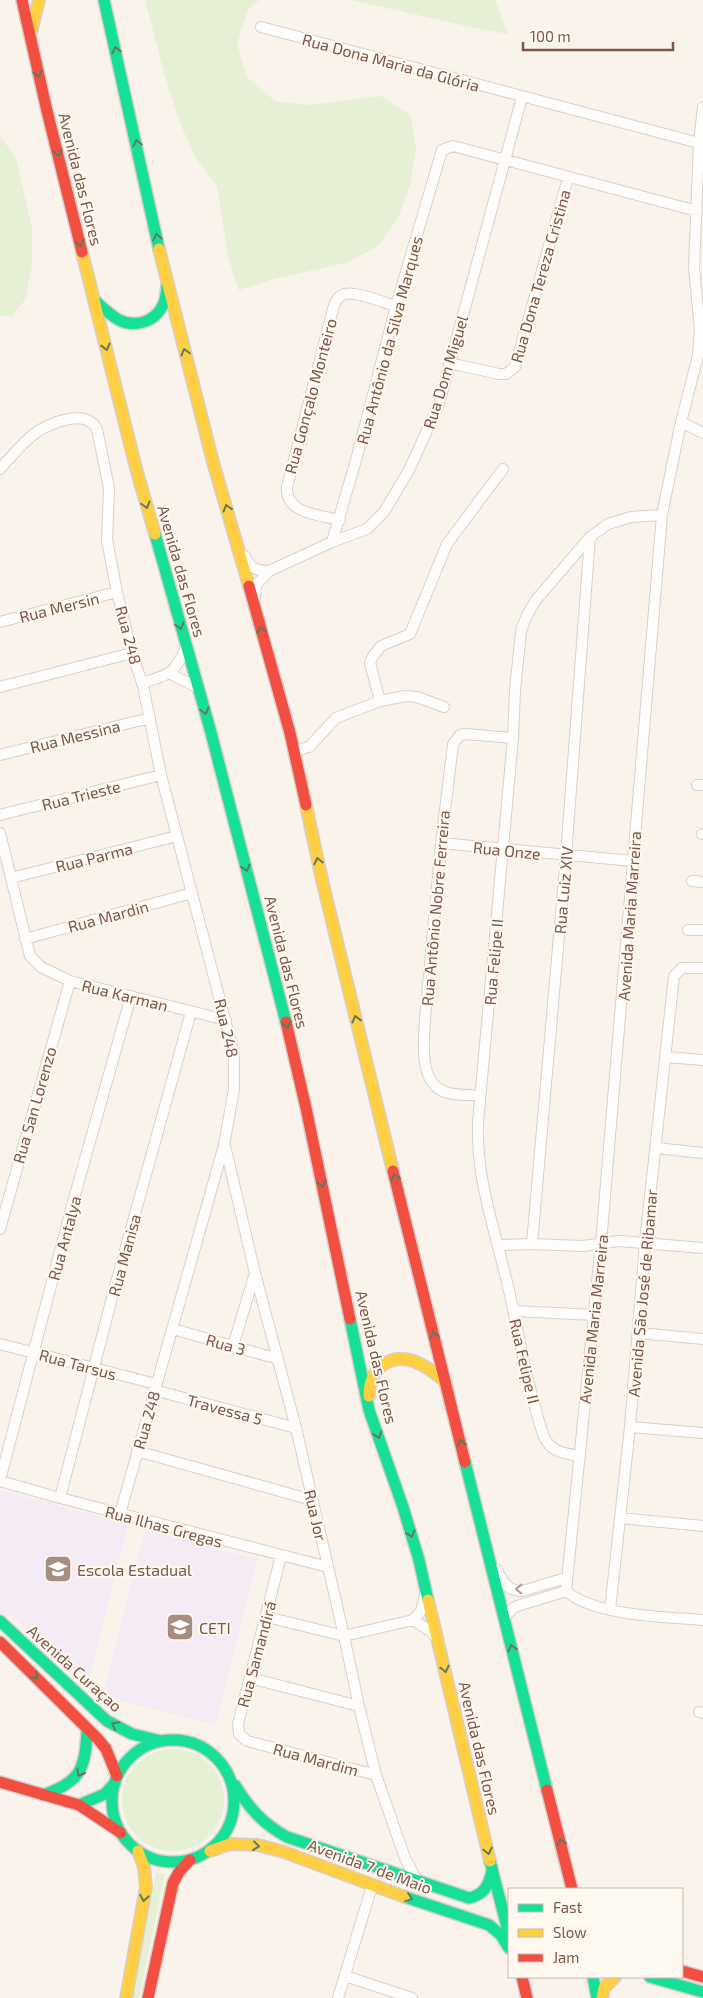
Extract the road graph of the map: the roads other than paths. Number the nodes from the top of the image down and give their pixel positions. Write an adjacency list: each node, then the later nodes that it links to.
1 (22, 0): 5 (main road, Avenida das Flores)
2 (39, 0): 5 (main road)
3 (104, 2): 12 (main road, one-way to 3)
4 (261, 27): 6 (street, Rua Dona Maria da Glória)
5 (30, 37): 13 (main road, Avenida das Flores, one-way to 13)
6 (522, 97): 8 (street); 9 (street, Rua Dom Miguel)
7 (703, 107): 8 (street, Avenida Maria Marreira)
8 (698, 143): 11 (street, Avenida Maria Marreira)
9 (506, 161): 10 (street); 14 (street, Rua Antônio da Silva Marques); 15 (street, Rua Dom Miguel)
10 (568, 178): 11 (street); 15 (street, Rua Dona Tereza Cristina)
11 (697, 211): 16 (street, Avenida Maria Marreira)
12 (167, 284): 13 (main road); 23 (main road, one-way to 12)
13 (94, 300): 29 (main road, Avenida das Flores, one-way to 29)
14 (396, 306): 21 (street, Rua Antônio da Silva Marques); 21 (street, Rua Gonçalo Monteiro)
15 (450, 363): 24 (street, Rua Dom Miguel)
16 (681, 422): 17 (street); 20 (street, Avenida Maria Marreira)
17 (703, 433)
18 (0, 469): 26 (street, Rua 248)
19 (503, 469): 35 (street)
20 (662, 515): 22 (street, Rua Felipe II); 48 (street, Avenida Maria Marreira)
21 (340, 520): 24 (street, Rua Antônio da Silva Marques)
22 (590, 537): 38 (street, Rua Felipe II); 47 (street, Rua Luiz XIV)
23 (236, 539): 25 (street); 27 (main road)
24 (332, 542): 25 (street, Rua Dom Miguel)
25 (269, 571): 27 (street)
26 (117, 592): 28 (street, Rua Mersin); 30 (street, Rua 248)
27 (255, 606): 39 (main road, one-way to 27)
28 (0, 622)
29 (186, 647): 31 (street); 34 (main road, Avenida das Flores)
30 (132, 654): 32 (street, Rua 248); 33 (street)
31 (171, 674): 32 (street); 34 (street)
32 (142, 683): 37 (street, Rua 248)
33 (0, 687)
34 (198, 688): 86 (main road, Avenida das Flores, one-way to 86)
35 (380, 701): 36 (street); 39 (street)
36 (444, 708)
37 (150, 718): 40 (street, Rua Messina); 41 (street, Rua 248)
38 (513, 738): 45 (street, Rua Antônio Nobre Ferreira); 46 (street, Rua Felipe II)
39 (294, 751): 84 (main road, one-way to 39)
40 (0, 755)
41 (161, 775): 42 (street, Rua Trieste); 44 (street, Rua 248)
42 (0, 815)
43 (0, 834): 49 (street)
44 (177, 836): 49 (street, Rua Parma); 52 (street, Rua 248)
45 (440, 843): 46 (street, Rua Onze); 63 (street, Rua Antônio Nobre Ferreira)
46 (503, 848): 47 (street, Rua Onze); 63 (street, Rua Felipe II)
47 (566, 856): 48 (street, Rua Onze); 70 (street, Rua Luiz XIV)
48 (633, 861): 68 (street, Avenida Maria Marreira)
49 (11, 878): 55 (street)
50 (692, 882): 51 (street)
51 (703, 882)
52 (192, 893): 55 (street, Rua Mardin); 60 (street, Rua 248)
53 (688, 930): 54 (street)
54 (703, 930)
55 (25, 939): 57 (street, Rua Karman)
56 (703, 968): 61 (street, Avenida São José de Ribamar)
57 (70, 981): 58 (street, Rua Karman); 67 (street, Rua San Lorenzo)
58 (132, 996): 59 (street, Rua Karman); 81 (street, Rua Antalya)
59 (191, 1012): 60 (street, Rua Karman); 83 (street, Rua Manisa)
60 (226, 1020): 64 (street, Rua 248)
61 (666, 1057): 62 (street); 65 (street, Avenida São José de Ribamar)
62 (703, 1060)
63 (480, 1095): 71 (street, Rua Felipe II)
64 (224, 1145): 73 (street, Rua Jor); 76 (street, Rua 248)
65 (656, 1148): 66 (street); 69 (street, Avenida São José de Ribamar)
66 (703, 1153)
67 (0, 1229)
68 (601, 1243): 69 (street); 70 (street); 75 (street, Avenida Maria Marreira)
69 (645, 1243): 72 (street); 77 (street, Avenida São José de Ribamar)
70 (532, 1244): 71 (street)
71 (498, 1245): 74 (street, Rua Felipe II)
72 (703, 1248)
73 (255, 1273): 80 (street); 82 (street, Rua Jor)
74 (514, 1311): 75 (street); 91 (street, Rua Felipe II)
75 (594, 1315): 91 (street, Avenida Maria Marreira)
76 (173, 1329): 80 (street, Rua 3); 85 (street, Rua 248)
77 (639, 1333): 78 (street); 88 (street, Avenida São José de Ribamar)
78 (703, 1339)
79 (0, 1344): 81 (street, Rua Tarsus)
80 (233, 1346): 82 (street, Rua 3)
81 (34, 1353): 83 (street, Rua Tarsus); 92 (street, Rua Antalya)
82 (278, 1359): 87 (street, Rua Jor)
83 (94, 1369): 85 (street, Rua Tarsus); 93 (street, Rua Manisa)
84 (446, 1382): 86 (main road); 98 (main road, one-way to 84)
85 (155, 1387): 87 (street, Travessa 5); 90 (street, Rua 248)
86 (369, 1410): 102 (main road, Avenida das Flores, one-way to 102)
87 (296, 1428): 94 (street, Rua Jor)
88 (630, 1428): 89 (street); 96 (street, Avenida São José de Ribamar)
89 (703, 1433)
90 (137, 1451): 94 (street); 95 (street, Rua 248)
91 (580, 1456): 101 (street, Avenida Maria Marreira)
92 (0, 1481): 93 (street, Rua Ilhas Gregas)
93 (60, 1498): 95 (street, Rua Ilhas Gregas)
94 (312, 1500): 100 (street, Rua Jor)
95 (120, 1514): 99 (street, Rua Ilhas Gregas)
96 (620, 1518): 97 (street); 104 (street, Avenida São José de Ribamar)
97 (703, 1526)
98 (484, 1540): 101 (street, one-way to 98); 106 (main road)
99 (281, 1556): 100 (street, Rua Ilhas Gregas); 105 (street, Rua Samandirá)
100 (328, 1567): 110 (street, Rua Jor)
101 (566, 1578): 103 (street, Avenida Maria Marreira)
102 (425, 1587): 107 (street); 111 (main road, Avenida das Flores)
103 (566, 1591): 104 (street); 106 (street)
104 (610, 1610): 108 (street)
105 (267, 1617): 110 (street); 113 (street, Rua Samandirá)
106 (504, 1617): 131 (main road, one-way to 106)
107 (413, 1620): 110 (street); 111 (street)
108 (703, 1620)
109 (0, 1621): 116 (main road, Avenida Curaçao, one-way to 109)
110 (344, 1636): 114 (street, Rua Jor)
111 (438, 1640): 128 (main road, Avenida das Flores, one-way to 128)
112 (0, 1642): 115 (main road, Avenida Curaçao, one-way to 115)
113 (250, 1678): 114 (street); 117 (street, Rua Samandirá)
114 (358, 1706): 118 (street, Rua Jor)
115 (87, 1729): 120 (main road, Avenida Curaçao); 122 (main road, one-way to 122)
116 (161, 1741): 119 (main road); 120 (main road)
117 (255, 1744): 118 (street, Rua Mardim)
118 (376, 1775): 129 (street, Rua Jor)
119 (230, 1777): 126 (main road); 129 (main road, Avenida 7 de Maio)
120 (116, 1780): 123 (main road); 124 (main road)
121 (0, 1782): 122 (main road)
122 (43, 1795): 123 (main road)
123 (79, 1806): 124 (main road)
124 (122, 1834): 125 (main road)
125 (138, 1851): 127 (main road); 142 (main road, one-way to 142)
126 (208, 1851): 127 (main road); 130 (main road, Avenida 7 de Maio, one-way to 130)
127 (190, 1860): 143 (main road)
128 (492, 1870): 129 (main road, Avenida 7 de Maio); 132 (main road, Avenida das Flores)
129 (417, 1881)
130 (372, 1886): 133 (main road, Avenida 7 de Maio, one-way to 133); 135 (street)
131 (572, 1888)
132 (508, 1931)
133 (508, 1946)
134 (683, 1971): 136 (main road)
135 (344, 1976): 144 (street); 145 (street)
136 (703, 1977)
137 (593, 1978): 147 (main road)
138 (614, 1978): 148 (main road)
139 (654, 1978): 141 (main road)
140 (522, 1979): 146 (main road)
141 (703, 1992)
142 (126, 1998)
143 (148, 1998)
144 (338, 1998)
145 (412, 1998)
146 (527, 1998)
147 (598, 1998)
148 (602, 1998)

